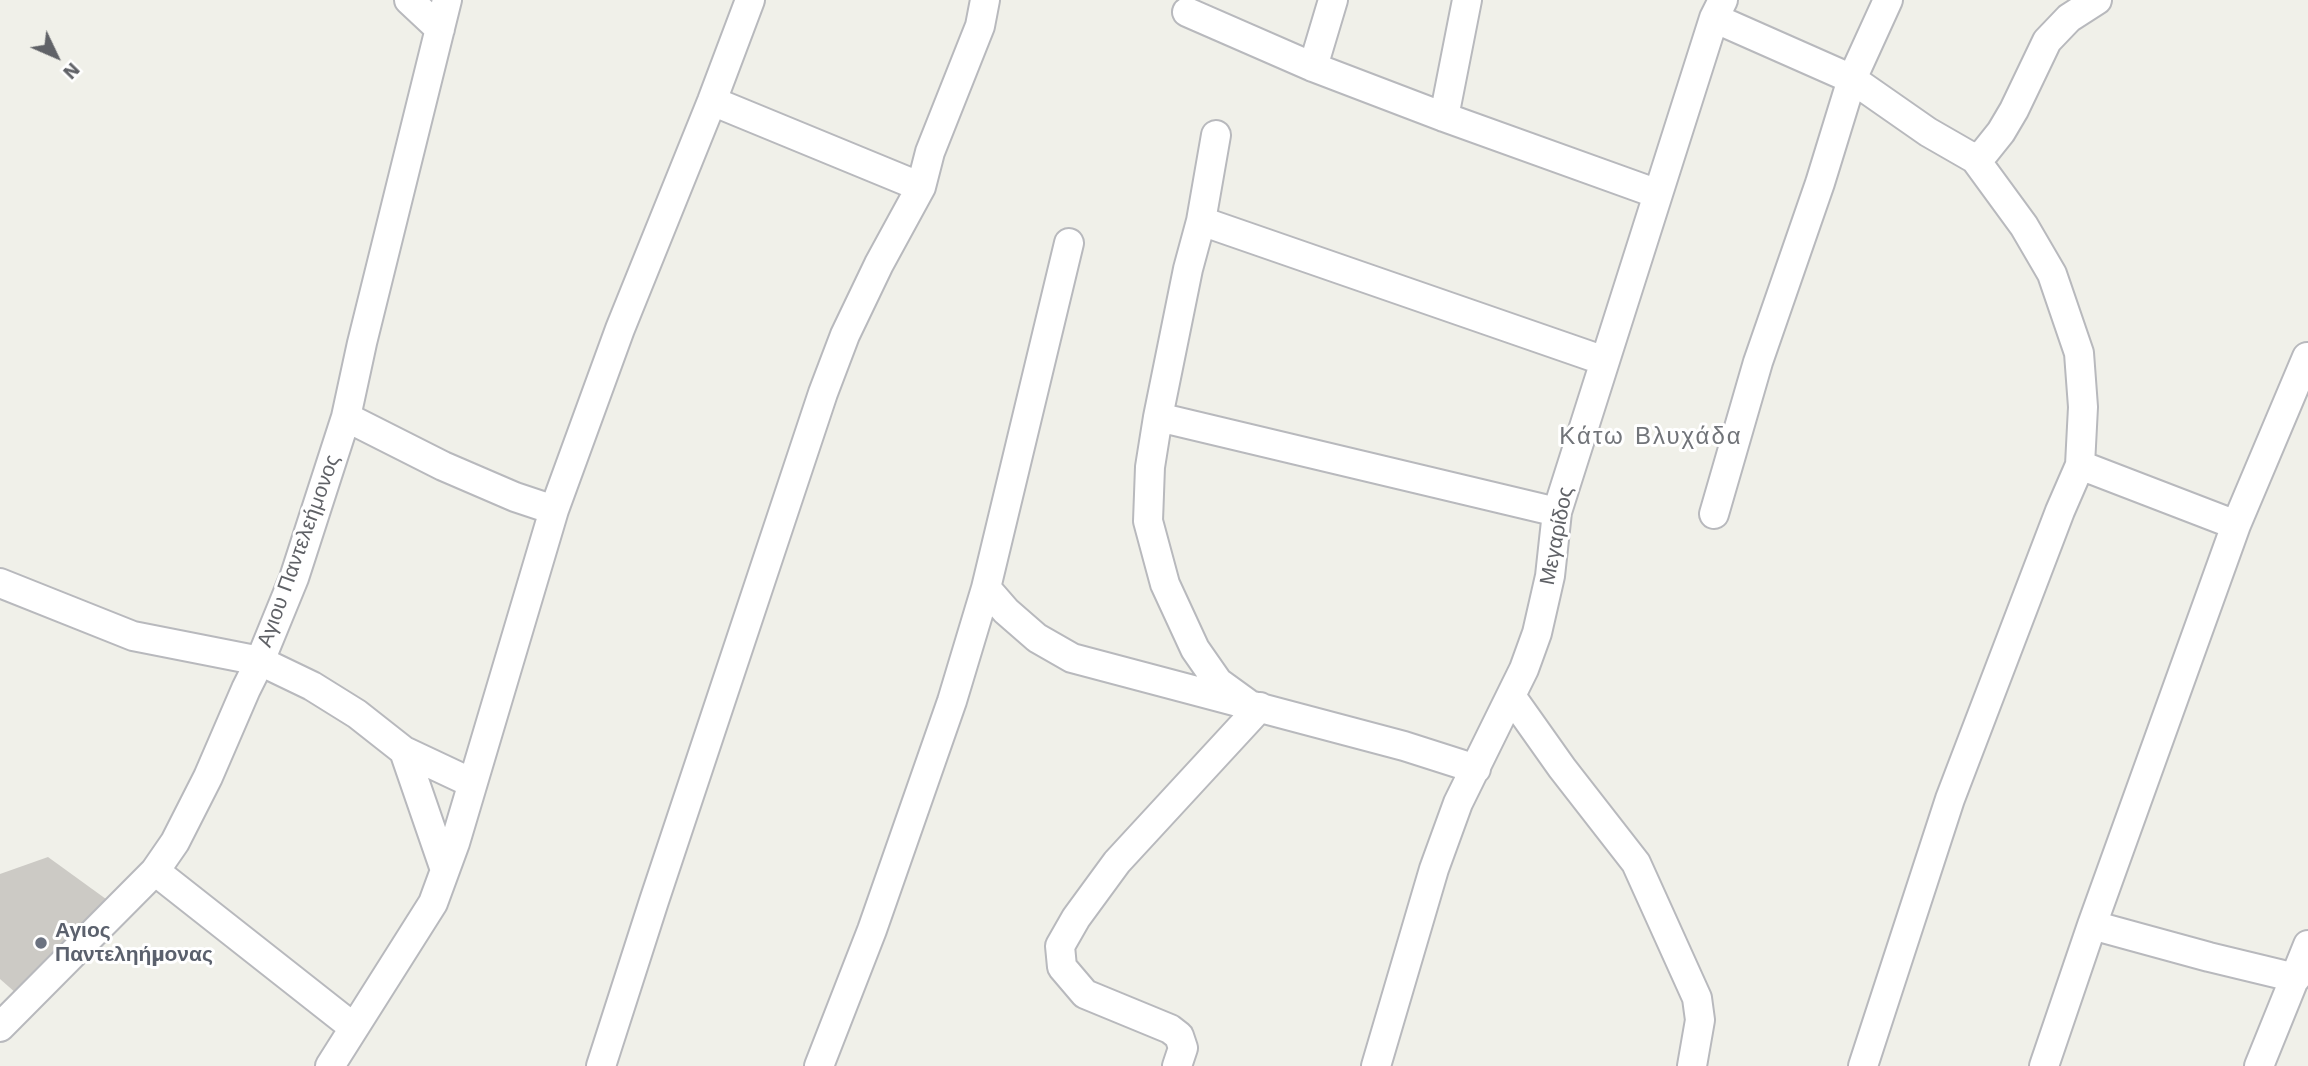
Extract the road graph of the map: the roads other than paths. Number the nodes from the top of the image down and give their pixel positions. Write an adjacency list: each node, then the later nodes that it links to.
1 (410, 0): 11 (street)
2 (447, 0): 11 (street, Αγιου Παντελεήμονος)
3 (750, 0): 14 (street)
4 (985, 0): 18 (street)
5 (1333, 0): 12 (street)
6 (1467, 0): 15 (street)
7 (1888, 0): 13 (street)
8 (2097, 0): 17 (street)
9 (1718, 9): 13 (street); 19 (street, Μεγαρίδος)
10 (1187, 12): 12 (street)
11 (440, 29): 24 (street, Αγιου Παντελεήμονος)
12 (1313, 67): 15 (street)
13 (1852, 79): 17 (street); 29 (street)
14 (712, 101): 18 (street); 27 (street)
15 (1444, 117): 19 (street)
16 (1216, 135): 20 (street)
17 (1975, 159): 26 (street)
18 (921, 187): 47 (street)
19 (1658, 194): 23 (street, Μεγαρίδος)
20 (1201, 222): 23 (street); 25 (street)
21 (1069, 243): 32 (street)
22 (2306, 358): 30 (street)
23 (1605, 360): 28 (street, Μεγαρίδος)
24 (346, 417): 27 (street); 33 (street, Αγιου Παντελεήμονος)
25 (1158, 417): 28 (street); 35 (street)
26 (2080, 465): 30 (street); 52 (street)
27 (554, 510): 38 (street)
28 (1557, 512): 34 (street, Μεγαρίδος)
29 (1714, 514)
30 (2236, 525): 41 (street)
31 (0, 583): 33 (street)
32 (986, 588): 35 (street); 48 (street)
33 (260, 661): 36 (street); 40 (street, Αγιου Παντελεήμονος)
34 (1511, 696): 37 (street, Μεγαρίδος); 51 (street)
35 (1254, 705): 37 (street); 49 (street)
36 (404, 751): 38 (street); 39 (street)
37 (1476, 769): 50 (street, Μεγαρίδος)
38 (472, 783): 39 (street)
39 (445, 870): 45 (street)
40 (155, 871): 44 (street, Αγιου Παντελεήμονος); 45 (street)
41 (2092, 925): 43 (street); 53 (street)
42 (2308, 945): 43 (street)
43 (2296, 978): 54 (street)
44 (0, 1027)
45 (353, 1027): 46 (street)
46 (330, 1066)
47 (601, 1066)
48 (819, 1066)
49 (1177, 1066)
50 (1376, 1066)
51 (1692, 1066)
52 (1863, 1066)
53 (2044, 1066)
54 (2259, 1066)

